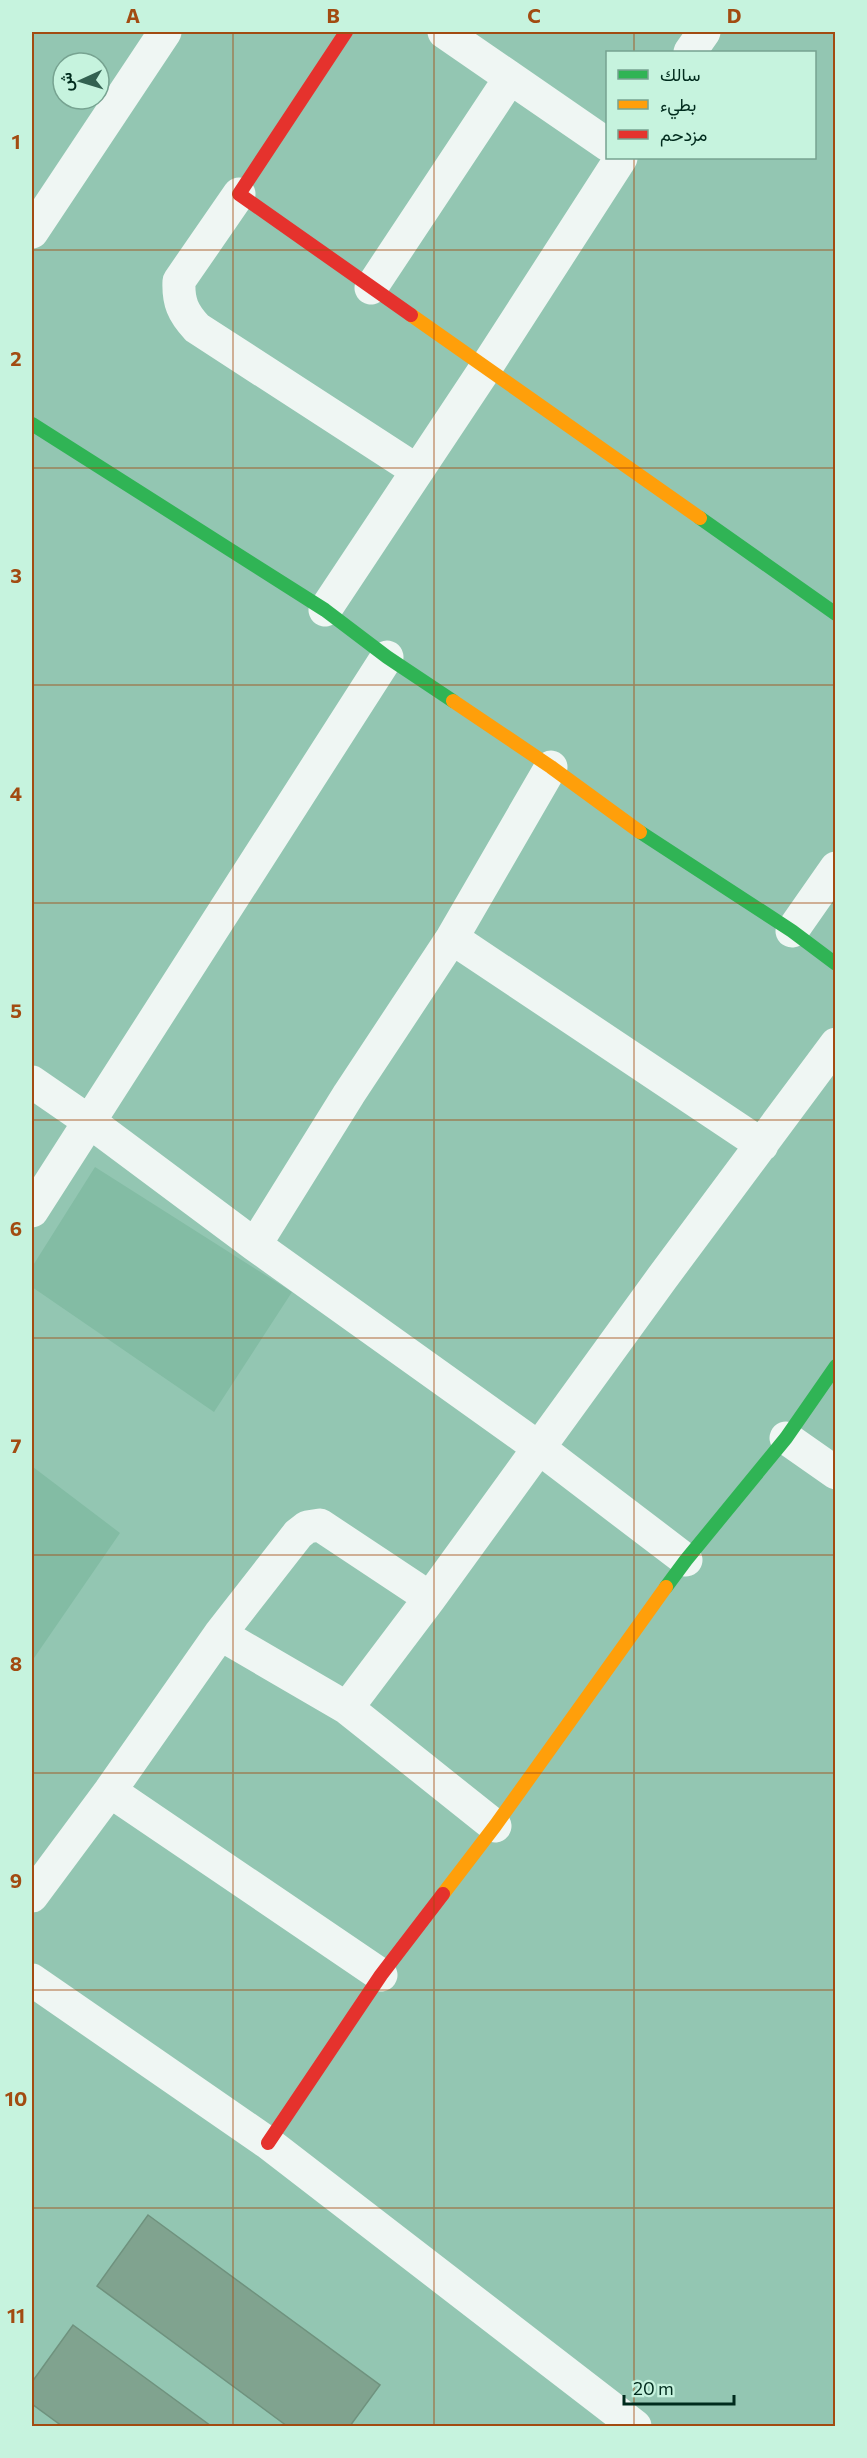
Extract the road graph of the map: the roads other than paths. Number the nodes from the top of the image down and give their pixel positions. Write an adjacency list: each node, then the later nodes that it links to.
1 (165, 32): 10 (street)
2 (346, 32): 9 (street)
3 (444, 32): 6 (street)
4 (704, 32): 5 (street)
5 (691, 51)
6 (510, 78): 7 (street); 11 (street)
7 (606, 144)
8 (620, 159): 12 (street)
9 (239, 194): 11 (street); 14 (street)
10 (33, 225)
11 (371, 288): 12 (street)
12 (485, 369): 14 (street); 16 (street)
13 (32, 424): 15 (street)
14 (416, 470): 15 (street)
15 (325, 610): 17 (street)
16 (836, 614)
17 (387, 657): 18 (street); 25 (street)
18 (551, 767): 20 (street); 21 (street)
19 (836, 868): 20 (street)
20 (792, 931): 22 (street)
21 (452, 938): 26 (street); 28 (street)
22 (836, 964)
23 (836, 1044): 26 (street)
24 (32, 1082): 25 (street)
25 (90, 1122): 27 (street); 28 (street)
26 (762, 1145): 31 (street)
27 (32, 1211)
28 (255, 1245): 31 (street)
29 (836, 1366): 30 (street)
30 (786, 1438): 32 (street); 33 (street)
31 (540, 1448): 33 (street); 34 (street)
32 (836, 1473)
33 (686, 1560): 38 (street)
34 (430, 1598): 35 (street); 36 (street)
35 (220, 1634): 36 (street); 37 (street)
36 (347, 1708): 38 (street)
37 (110, 1791): 39 (street); 40 (street)
38 (495, 1826): 40 (street)
39 (32, 1896)
40 (381, 1975): 42 (street)
41 (32, 1980): 42 (street)
42 (268, 2143): 43 (street)
43 (635, 2427)

